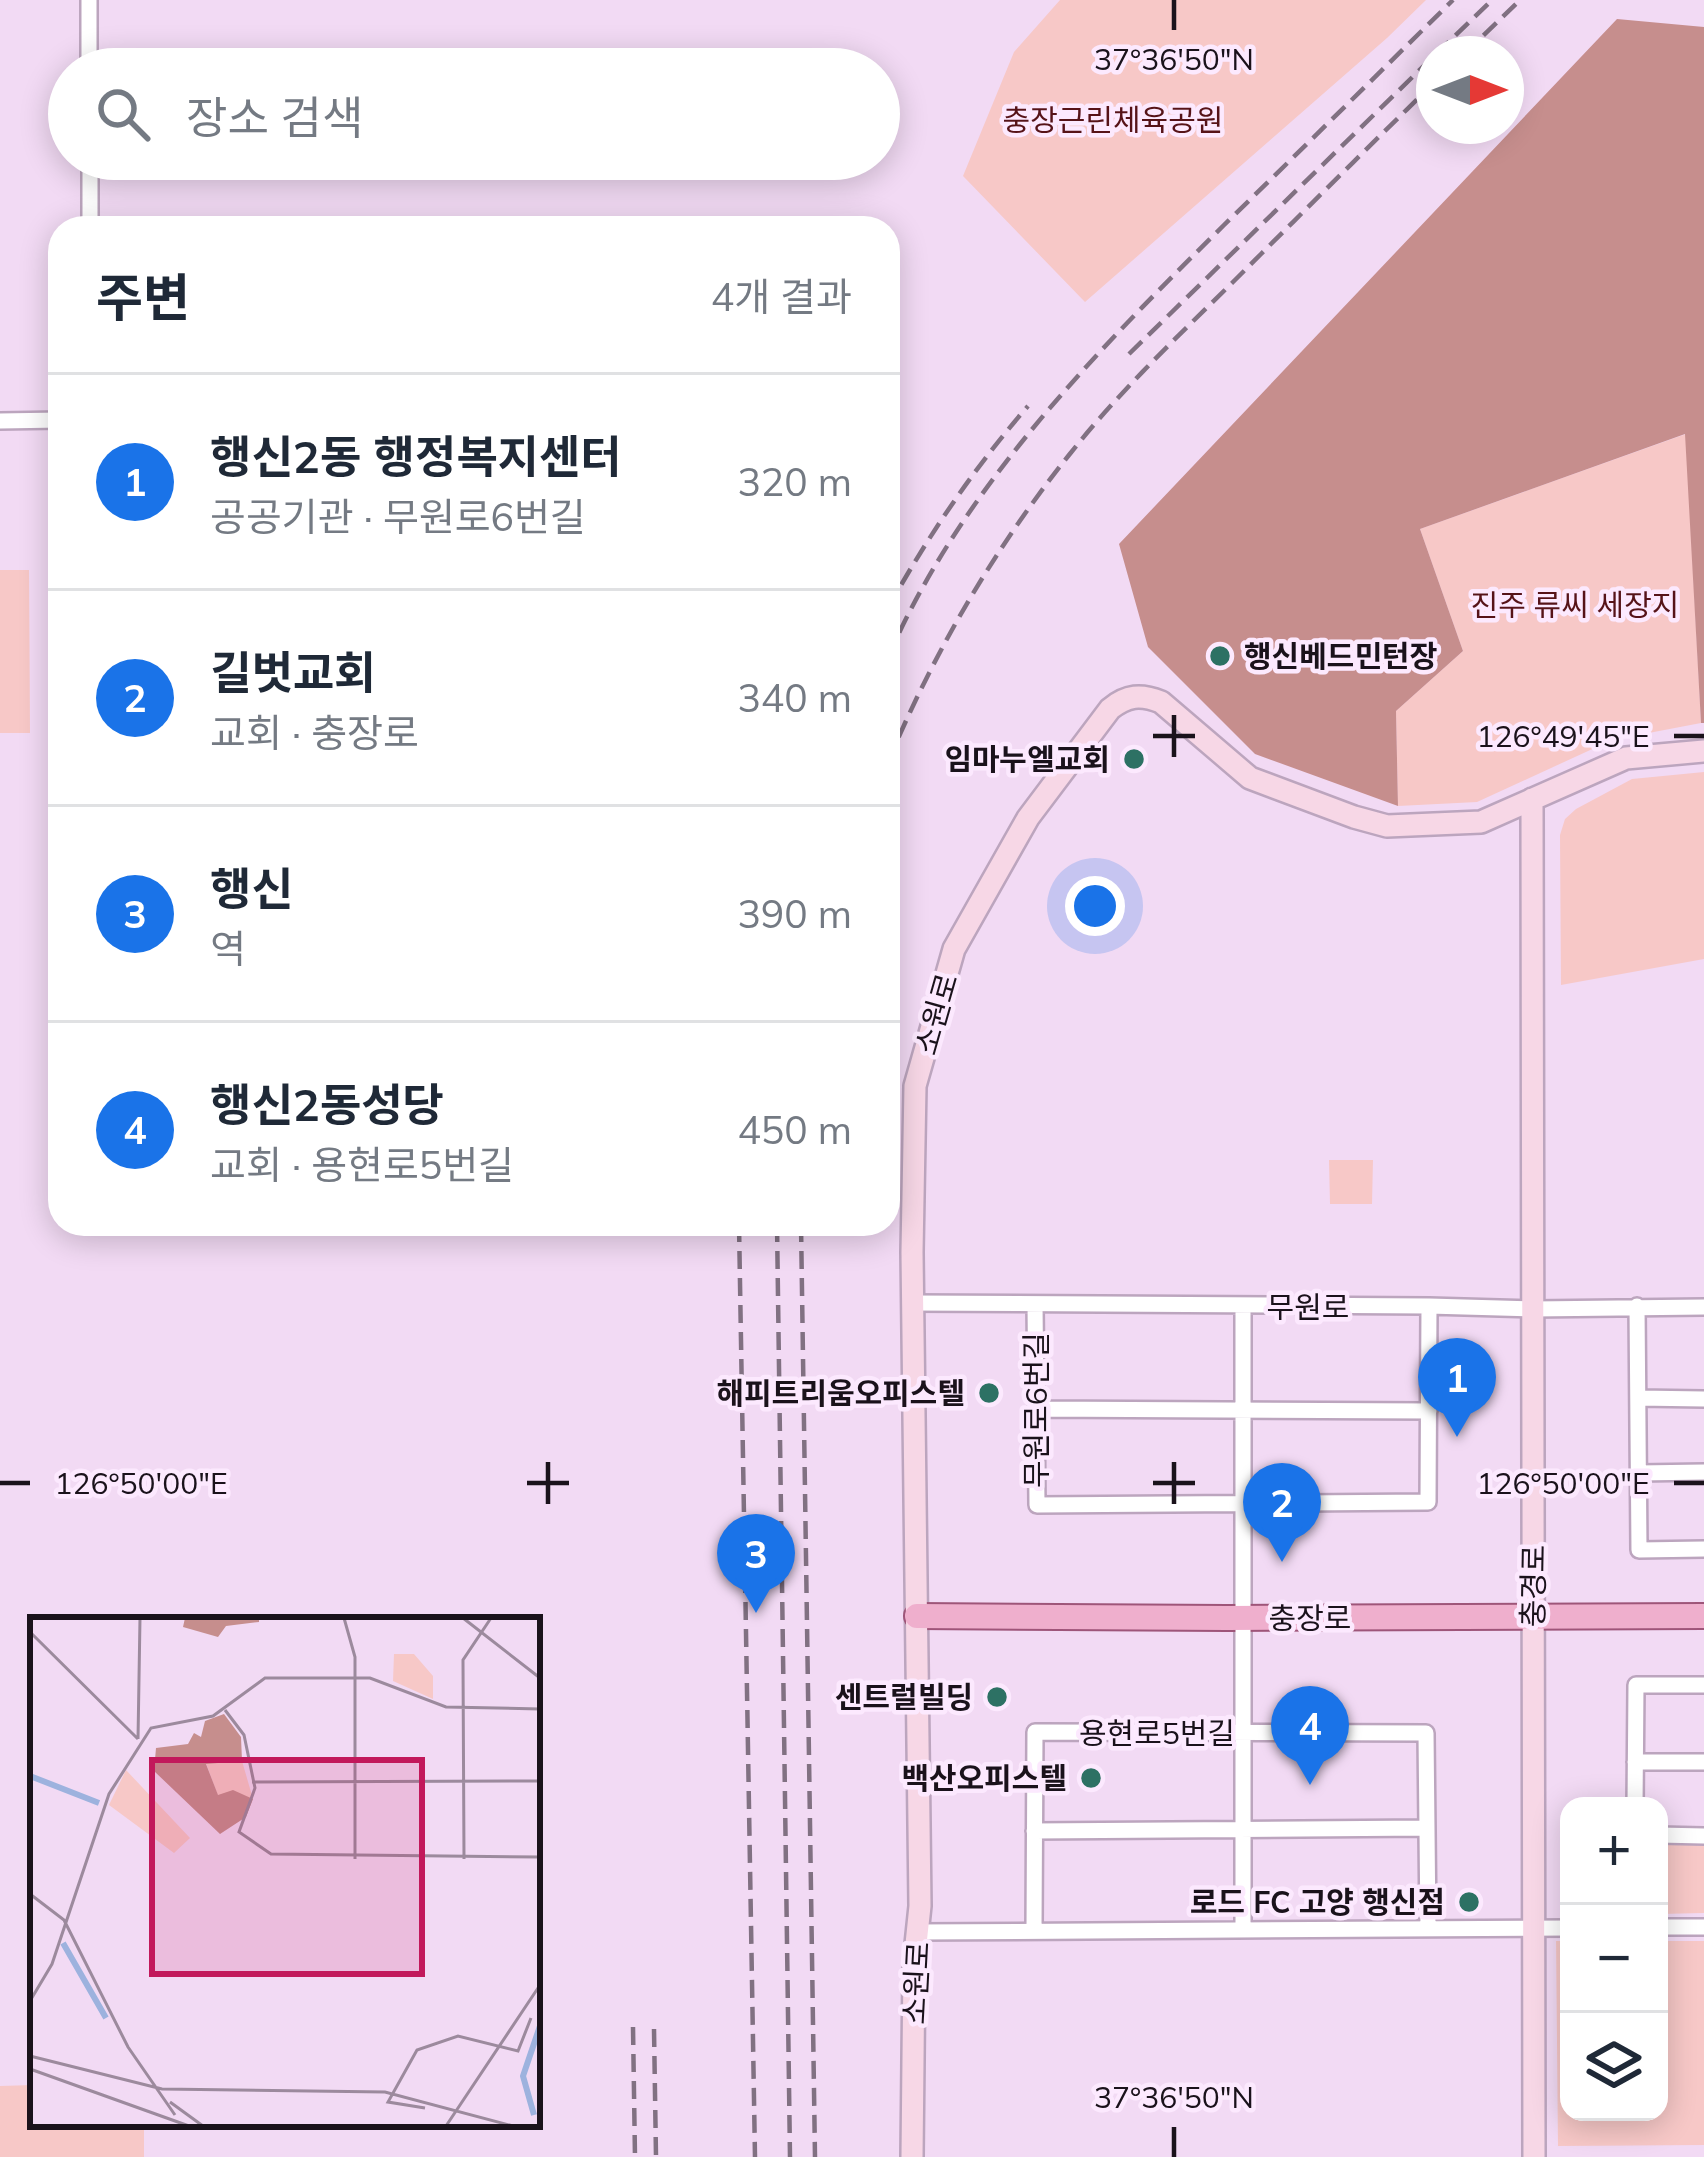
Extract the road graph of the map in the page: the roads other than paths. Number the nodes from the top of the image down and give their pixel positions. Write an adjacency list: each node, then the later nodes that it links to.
1 (89, 0): 2 (street)
2 (89, 48)
3 (90, 180): 4 (street)
4 (90, 216)
5 (48, 420): 6 (street)
6 (0, 422)
7 (1704, 751): 8 (main road, 소원로)
8 (1532, 799): 9 (main road, 소원로); 15 (main road, 충경로)
9 (912, 1303): 10 (street, 무원로); 25 (main road, 소원로)
10 (1035, 1304): 11 (street, 무원로); 19 (street, 무원로6번길)
11 (1243, 1306): 12 (street, 무원로); 18 (street)
12 (1429, 1306): 15 (street, 무원로); 20 (street, 무원로6번길)
13 (1637, 1306): 14 (street, 무원로); 15 (street, 무원로); 16 (street)
14 (1704, 1306)
15 (1533, 1309): 28 (main road, 충경로)
16 (1638, 1398): 17 (street); 22 (street)
17 (1704, 1399)
18 (1242, 1408): 19 (street); 20 (street); 23 (street)
19 (1036, 1409): 23 (street, 무원로6번길)
20 (1429, 1412): 23 (street, 무원로6번길)
21 (1704, 1472): 22 (street)
22 (1639, 1473): 24 (street)
23 (1243, 1505): 27 (street)
24 (1704, 1549)
25 (916, 1616): 27 (main road, 충장로); 46 (main road, 소원로)
26 (1704, 1616): 28 (main road, 충장로)
27 (1243, 1618): 28 (main road, 충장로); 30 (street)
28 (1532, 1618): 42 (main road, 충경로)
29 (1704, 1685): 31 (street)
30 (1243, 1733): 34 (street, 용현로5번길); 35 (street); 36 (street, 용현로5번길)
31 (1635, 1762): 32 (street); 33 (street)
32 (1704, 1762)
33 (1635, 1797)
34 (1426, 1828): 35 (street); 41 (street, 용현로5번길)
35 (1243, 1829): 36 (street); 44 (street)
36 (1034, 1831): 45 (street, 용현로5번길)
37 (1668, 1835): 38 (street)
38 (1704, 1836)
39 (1668, 1927): 40 (street)
40 (1704, 1927)
41 (1428, 1928): 42 (street); 44 (street)
42 (1533, 1928): 43 (street); 48 (main road, 충경로)
43 (1560, 1928)
44 (1243, 1929): 45 (street)
45 (1034, 1930): 46 (street)
46 (918, 1932): 47 (main road, 소원로)
47 (912, 2157)
48 (1534, 2157)

